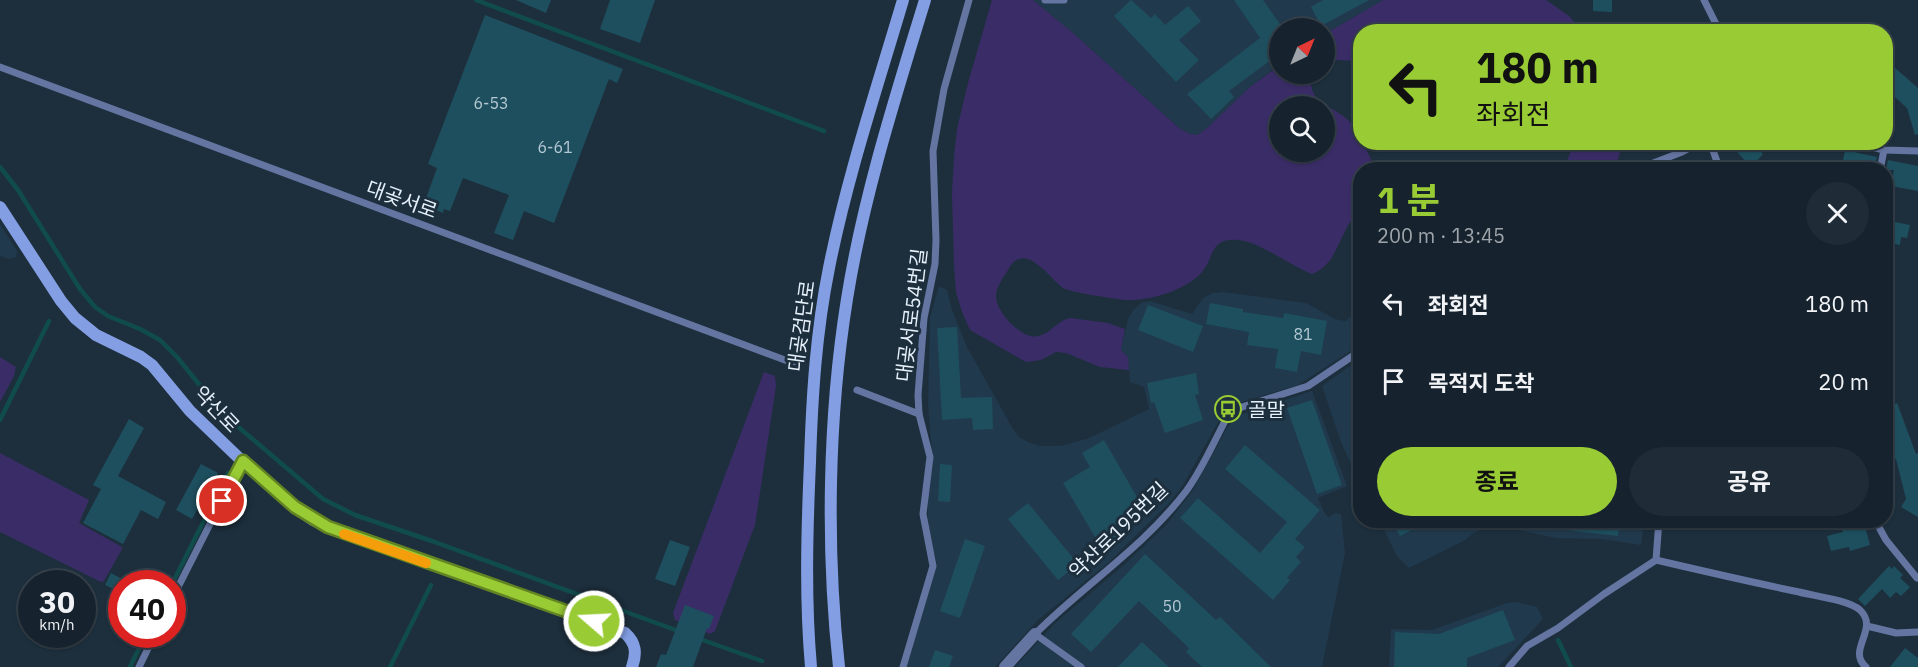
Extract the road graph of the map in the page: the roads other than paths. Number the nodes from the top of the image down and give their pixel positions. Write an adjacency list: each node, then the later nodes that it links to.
1 (903, 0): 31 (main road, 대곶검단로)
2 (925, 0): 32 (main road)
3 (969, 0): 18 (lane, 대곶서로54번길)
4 (1045, 0): 5 (lane)
5 (1064, 0)
6 (1704, 0): 7 (lane)
7 (1716, 24)
8 (0, 67): 16 (lane, 대곶서로)
9 (1684, 150): 12 (lane)
10 (1884, 150): 11 (lane); 13 (lane)
11 (1918, 151)
12 (1656, 162)
13 (1882, 162)
14 (0, 207): 19 (main road, 약산로)
15 (1353, 356): 27 (lane, 약산로195번길)
16 (793, 363)
17 (857, 390): 18 (lane)
18 (919, 414): 33 (lane, 대곶서로54번길)
19 (243, 461): 23 (lane); 30 (main road, 약산로)
20 (1658, 528): 22 (lane)
21 (1879, 528): 24 (lane)
22 (1656, 560): 25 (lane); 36 (lane)
23 (186, 572)
24 (1917, 578)
25 (1867, 626): 26 (lane); 37 (lane)
26 (1918, 632)
27 (1035, 634): 34 (street, 약산로195번길); 35 (lane)
28 (148, 648): 29 (lane)
29 (139, 667)
30 (632, 667)
31 (811, 667)
32 (839, 667)
33 (903, 667)
34 (1005, 667)
35 (1081, 667)
36 (1509, 667)
37 (1866, 667)

